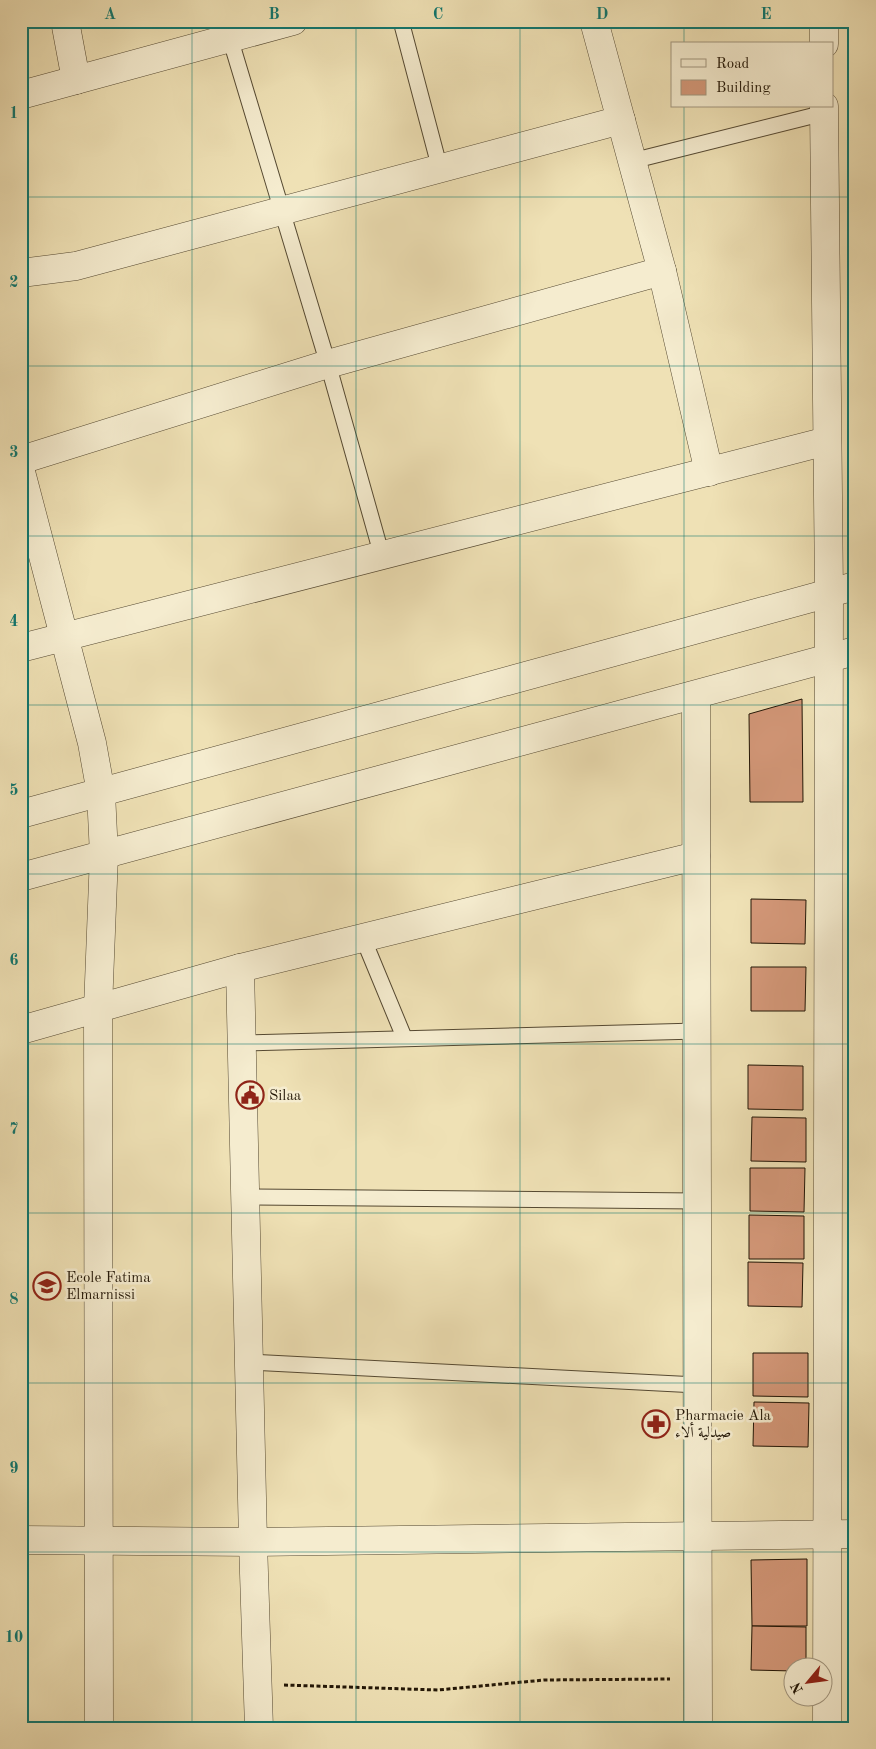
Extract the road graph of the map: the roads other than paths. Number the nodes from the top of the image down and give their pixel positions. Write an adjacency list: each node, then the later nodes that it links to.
1 (65, 21): 8 (street)
2 (293, 21): 6 (street)
3 (402, 21): 13 (lane)
4 (594, 21): 11 (street)
5 (824, 21): 7 (street)
6 (228, 30): 8 (street); 14 (lane)
7 (824, 42)
8 (76, 80): 9 (street)
9 (21, 95)
10 (824, 110): 12 (lane); 18 (street)
11 (621, 120): 12 (street); 13 (street)
12 (632, 161): 15 (street)
13 (440, 169): 14 (street)
14 (281, 212): 16 (street); 17 (lane)
15 (662, 270): 17 (street); 21 (street)
16 (21, 273)
17 (328, 364): 19 (street); 22 (lane)
18 (827, 441): 21 (street); 24 (street)
19 (21, 460)
20 (21, 472): 25 (street)
21 (709, 472): 22 (street)
22 (382, 556): 25 (street)
23 (855, 586): 24 (street)
24 (829, 593): 28 (street); 30 (street)
25 (63, 637): 26 (street); 30 (street)
26 (21, 648)
27 (855, 651): 28 (street)
28 (829, 658): 29 (street); 46 (street)
29 (696, 696): 32 (street); 33 (street)
30 (100, 793): 31 (street); 32 (street)
31 (21, 814)
32 (104, 855): 34 (street); 37 (street)
33 (696, 856): 35 (street); 39 (street)
34 (21, 877)
35 (363, 938): 36 (street); 40 (lane)
36 (240, 968): 37 (street); 41 (street)
37 (98, 1008): 38 (street); 50 (street)
38 (21, 1030)
39 (697, 1031): 40 (lane); 43 (street)
40 (404, 1037): 41 (lane)
41 (242, 1043): 42 (street)
42 (245, 1197): 43 (lane); 44 (street)
43 (697, 1201): 45 (street)
44 (249, 1362): 45 (lane); 51 (street)
45 (697, 1385): 48 (street)
46 (826, 1534): 47 (street); 48 (street); 55 (street)
47 (855, 1534)
48 (698, 1535): 51 (street); 54 (street)
49 (21, 1540): 50 (street)
50 (98, 1540): 51 (street); 52 (street)
51 (253, 1542): 53 (street)
52 (99, 1728)
53 (259, 1728)
54 (698, 1728)
55 (827, 1728)

